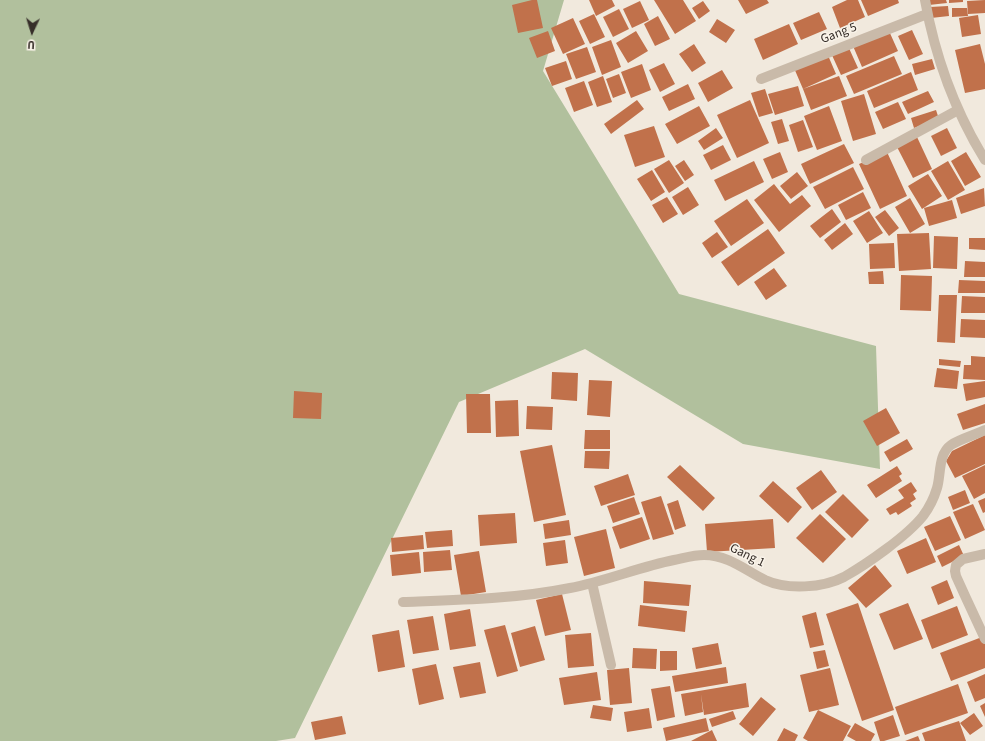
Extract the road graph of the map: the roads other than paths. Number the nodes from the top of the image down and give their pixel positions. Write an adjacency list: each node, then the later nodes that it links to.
1 (925, 0): 2 (street)
2 (927, 14): 3 (street, Gang 5); 4 (street)
3 (761, 79)
4 (958, 110): 5 (street); 6 (street)
5 (866, 160)
6 (985, 160)
7 (985, 430): 9 (street, Gang 1)
8 (985, 554): 11 (street)
9 (592, 583): 10 (street, Gang 1); 12 (street)
10 (403, 602)
11 (985, 638)
12 (612, 665)

